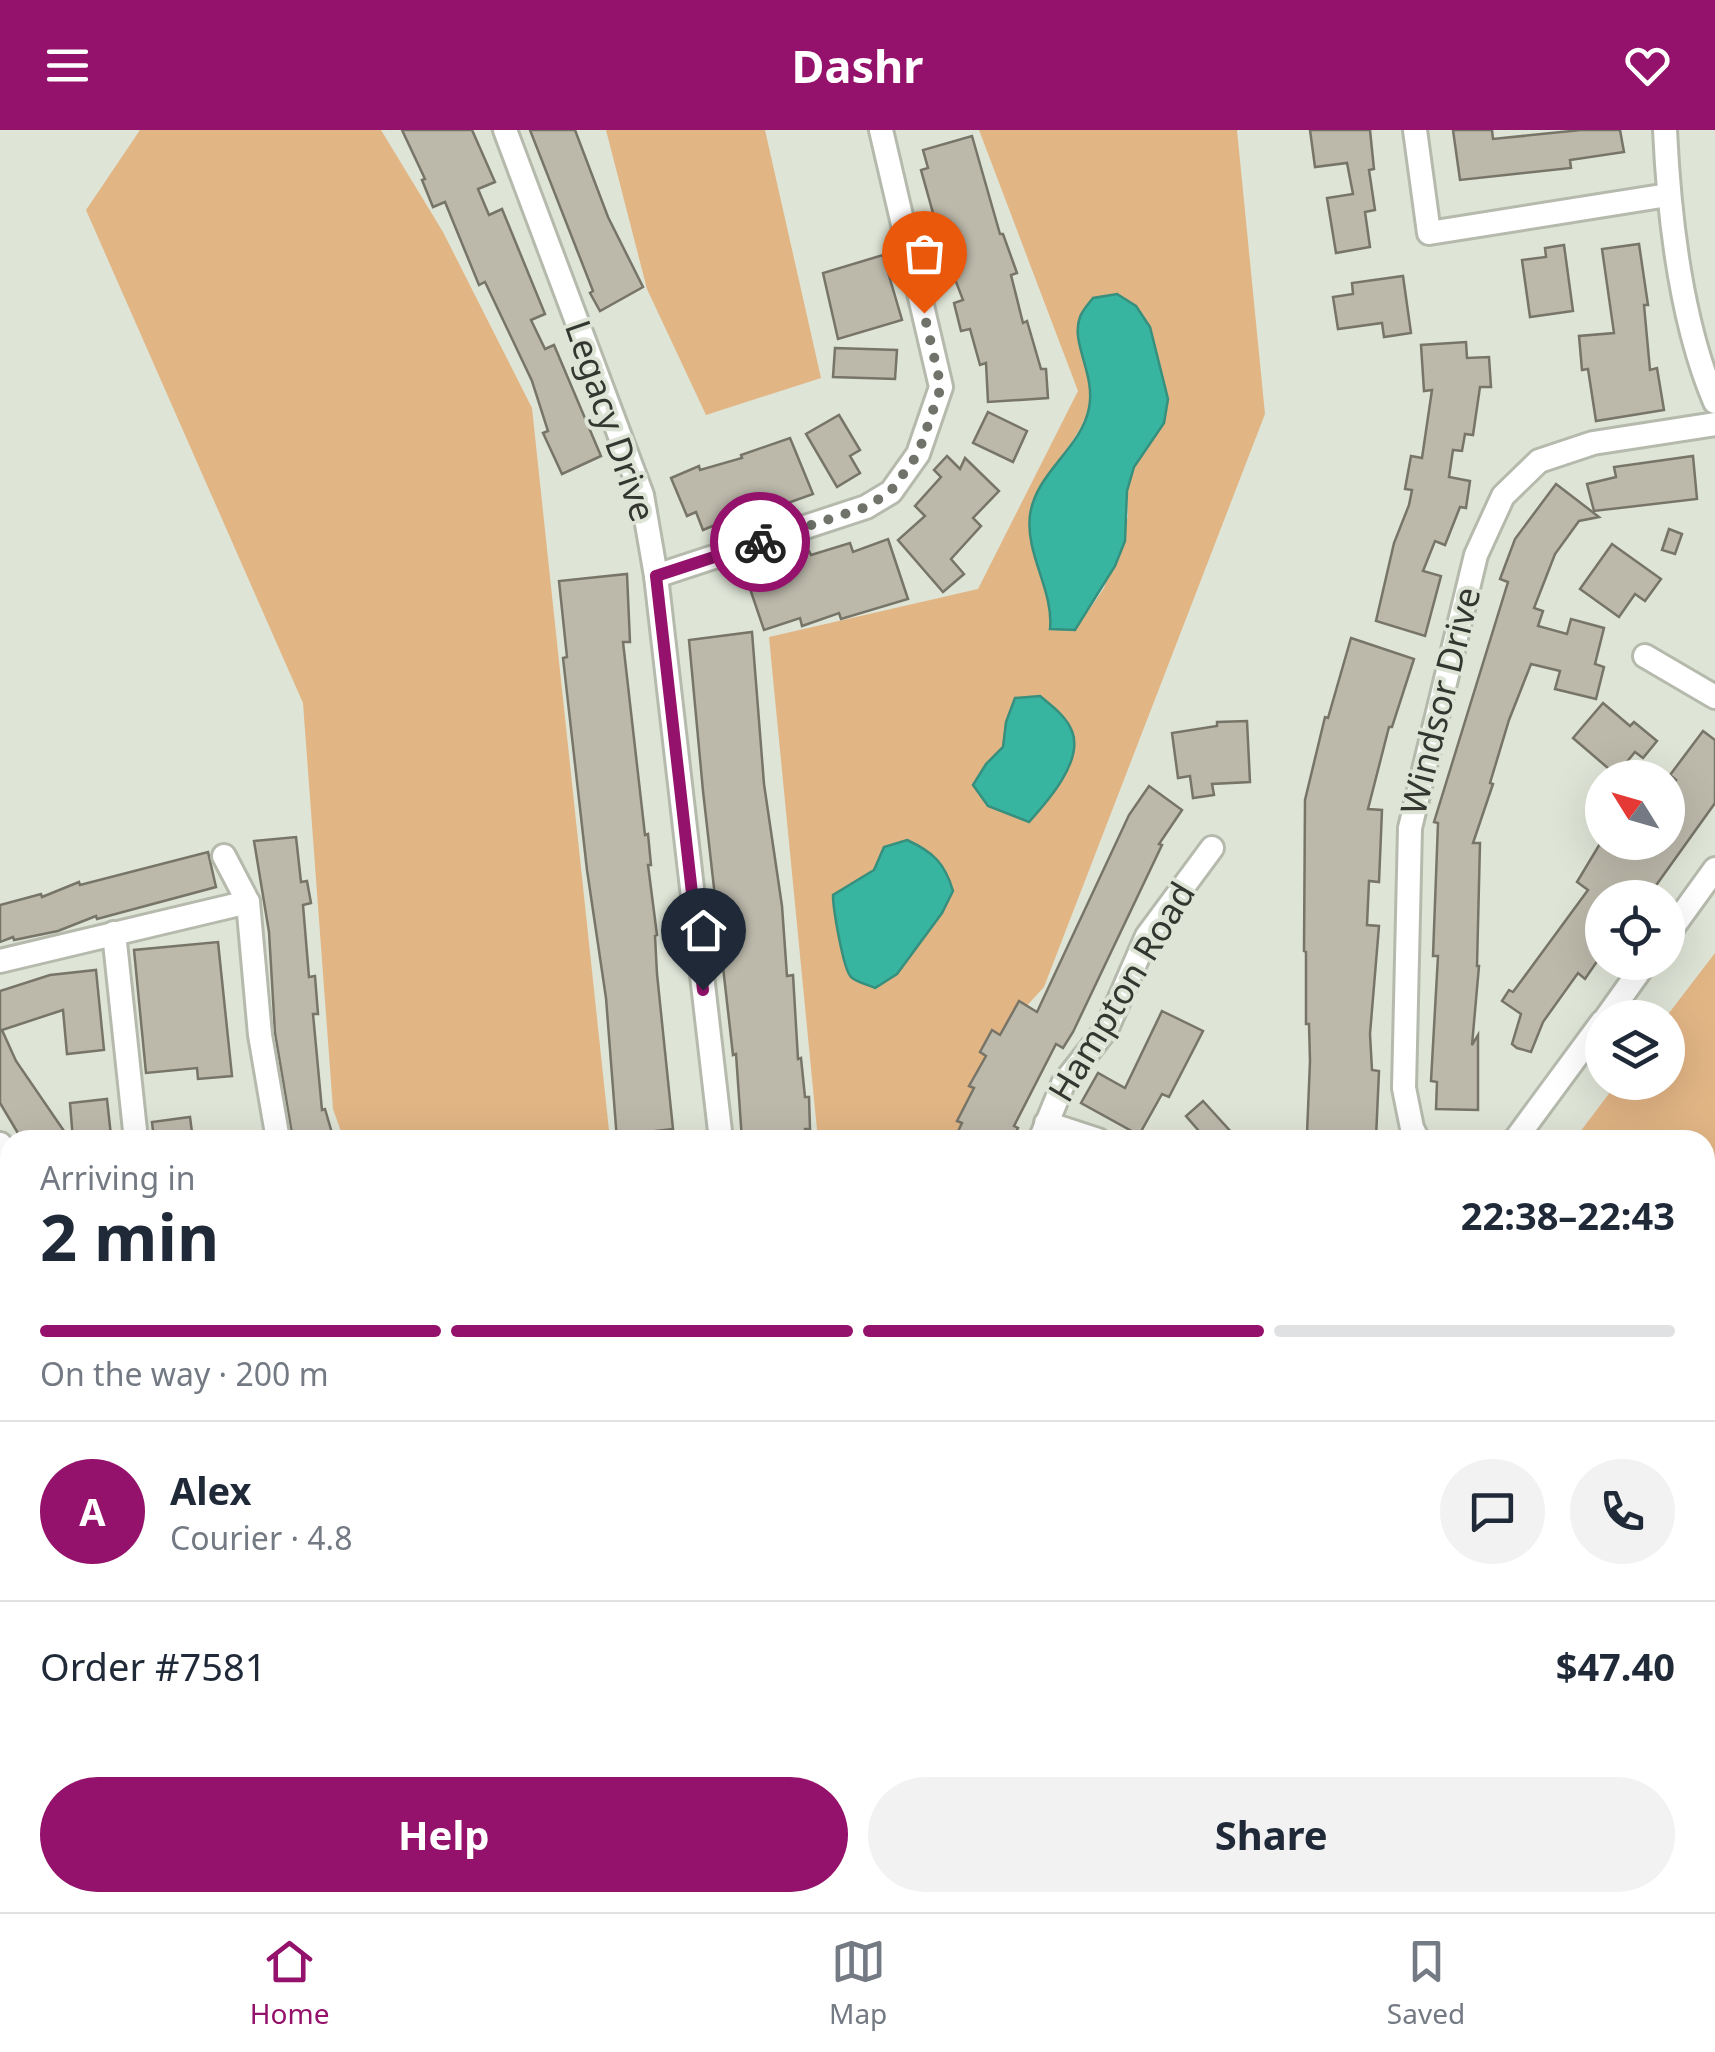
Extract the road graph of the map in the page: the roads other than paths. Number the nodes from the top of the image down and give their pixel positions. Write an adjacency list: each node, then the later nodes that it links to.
1 (505, 130): 8 (street, Legacy Drive)
2 (881, 130): 8 (street)
3 (1415, 130): 5 (street)
4 (1664, 130): 5 (street)
5 (1668, 195): 6 (street)
6 (1715, 402)
7 (1715, 424): 23 (street, Windsor Drive)
8 (656, 576): 21 (street, Legacy Drive)
9 (1645, 656): 10 (street)
10 (1715, 697)
11 (1212, 848): 22 (street, Hampton Road)
12 (224, 856): 14 (street)
13 (1715, 869): 15 (street)
14 (248, 902): 16 (street); 20 (street)
15 (1685, 910)
16 (114, 933): 17 (street); 19 (street)
17 (0, 961)
18 (1585, 1046): 24 (street)
19 (135, 1130)
20 (276, 1130)
21 (720, 1130)
22 (1044, 1130)
23 (1413, 1130)
24 (1522, 1130)

